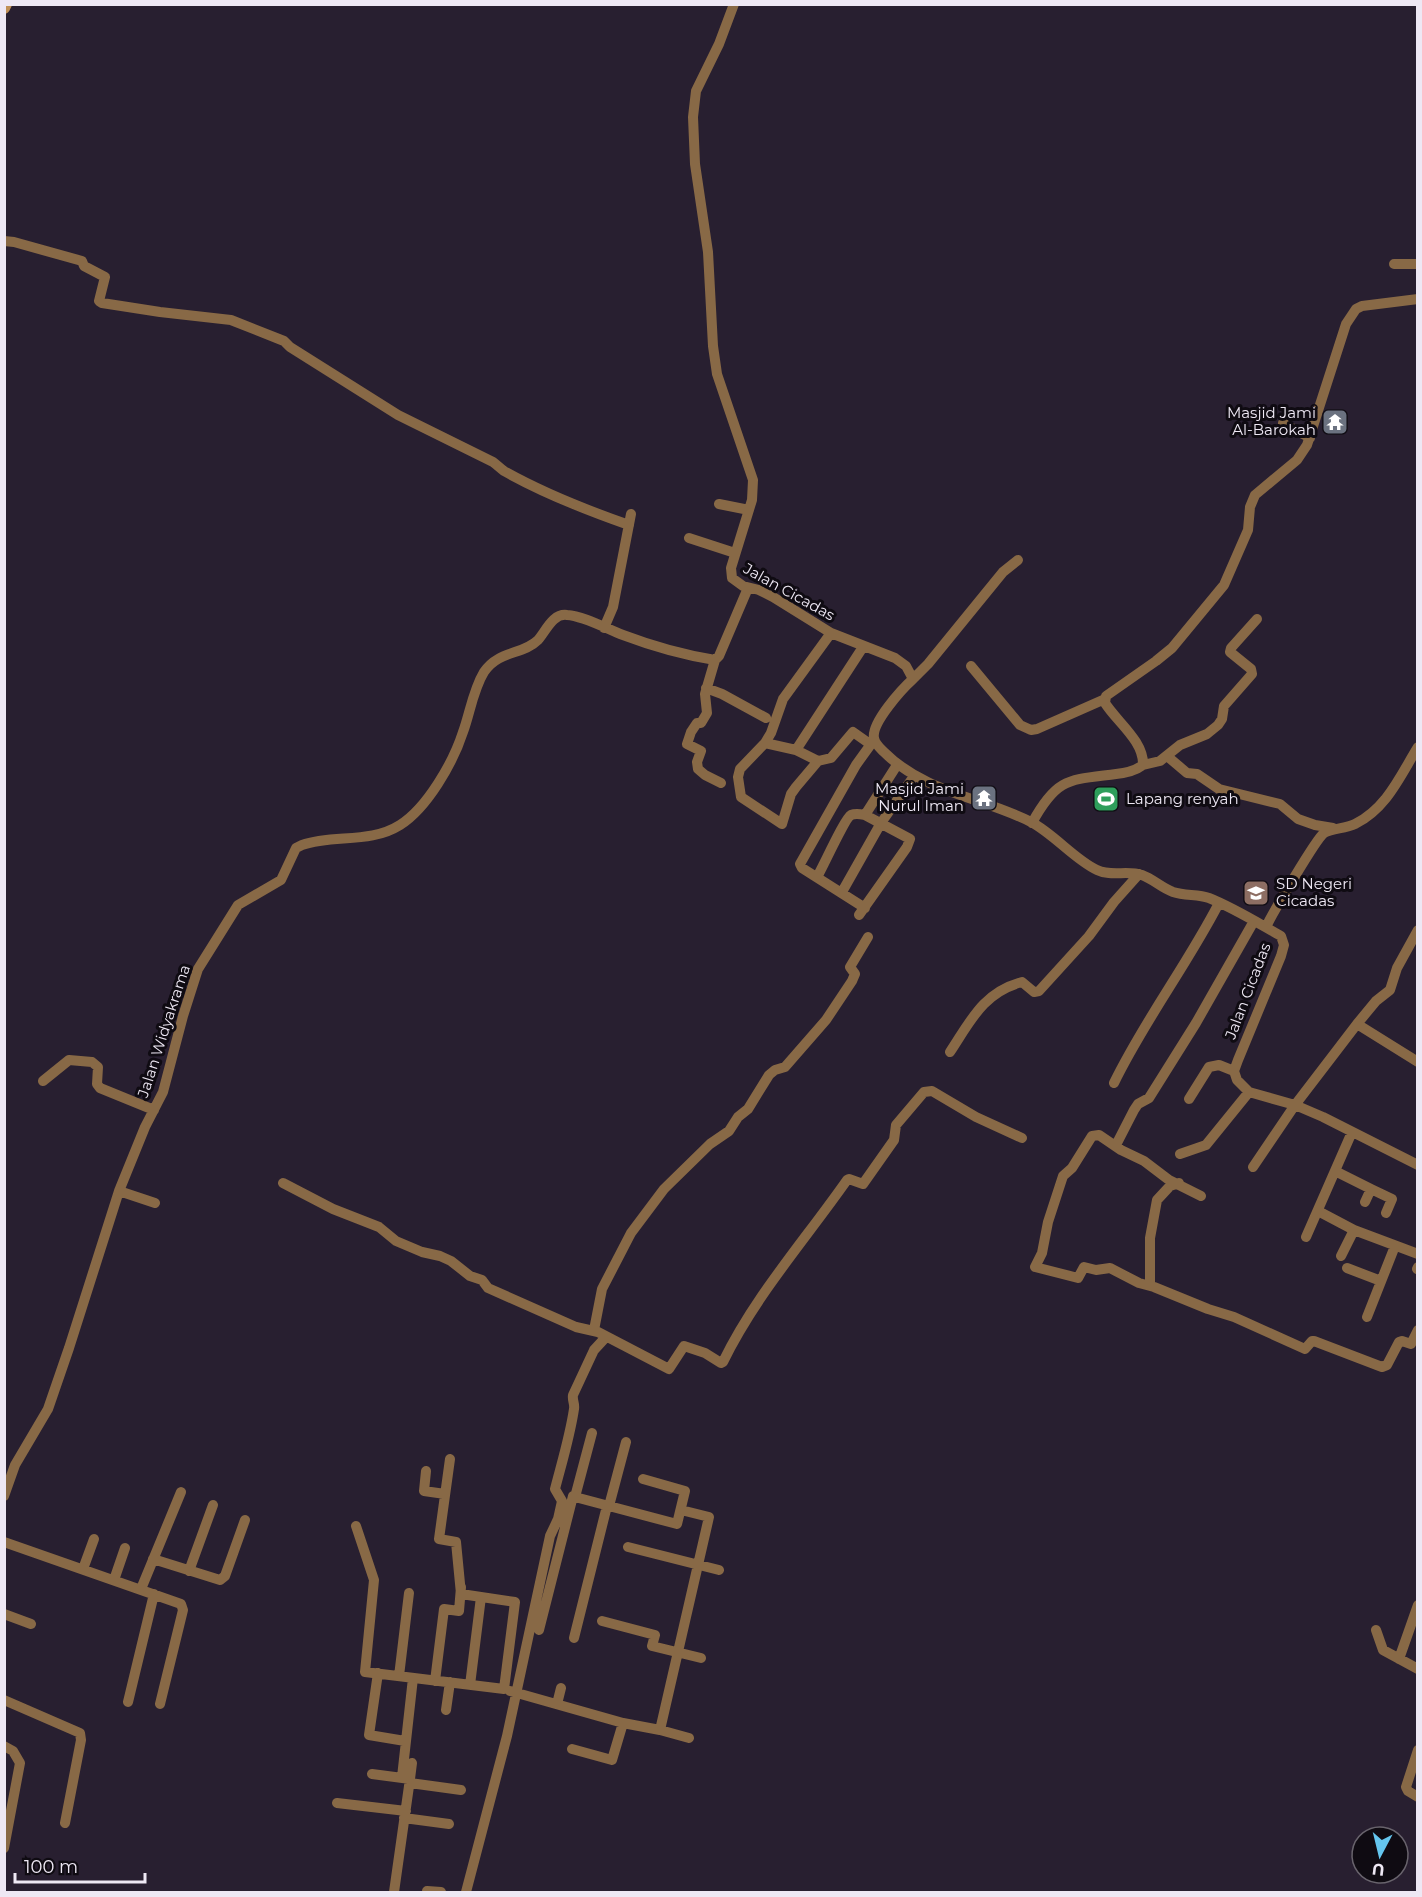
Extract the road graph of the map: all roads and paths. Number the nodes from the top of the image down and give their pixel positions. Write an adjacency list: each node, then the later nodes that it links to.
1 (734, 4): 9 (street, Jalan Cicadas)
2 (4, 241): 15 (street)
3 (1394, 264): 4 (street)
4 (1418, 264)
5 (1418, 299): 7 (street)
6 (1283, 423): 7 (street)
7 (1310, 438): 22 (street)
8 (719, 504): 9 (street)
9 (748, 510): 11 (street, Jalan Cicadas)
10 (689, 538): 11 (street)
11 (735, 553): 13 (street, Jalan Cicadas)
12 (1018, 560): 20 (street)
13 (748, 588): 16 (street, Jalan Cicadas); 18 (street)
14 (1257, 619): 28 (street)
15 (604, 628): 18 (street, Jalan Widyakrama); 55 (street, Jalan Widyakrama)
16 (831, 633): 17 (street, Jalan Cicadas); 24 (street)
17 (863, 646): 20 (street, Jalan Cicadas); 27 (street)
18 (715, 660): 21 (street)
19 (971, 666): 22 (street)
20 (913, 679): 25 (street)
21 (706, 688): 23 (street); 33 (street)
22 (1105, 699): 31 (street)
23 (766, 718)
24 (765, 742): 27 (street); 29 (street)
25 (872, 742): 29 (street); 30 (street, Jalan Cicadas); 39 (street)
26 (1418, 747): 37 (street)
27 (796, 750): 29 (street)
28 (1167, 756): 31 (street); 37 (street)
29 (818, 761)
30 (897, 765): 32 (street, Jalan Cicadas); 34 (street)
31 (1143, 765): 36 (street)
32 (914, 776): 35 (street); 36 (street, Jalan Cicadas)
33 (721, 783)
34 (865, 815): 35 (street); 39 (street)
35 (881, 823): 40 (street); 40 (street)
36 (1032, 823): 38 (street, Jalan Cicadas)
37 (1337, 829): 43 (street)
38 (1139, 874): 41 (street, Jalan Cicadas); 47 (street)
39 (817, 877): 40 (street)
40 (842, 892)
41 (1219, 903): 42 (street, Jalan Cicadas); 51 (street)
42 (1254, 921): 43 (street, Jalan Cicadas); 58 (street)
43 (1266, 927): 49 (street, Jalan Cicadas)
44 (1418, 930): 46 (street)
45 (868, 937): 81 (street)
46 (1357, 1024): 48 (street); 54 (street)
47 (950, 1052)
48 (1418, 1062)
49 (1234, 1071): 52 (street); 53 (street)
50 (43, 1081): 55 (street)
51 (1114, 1083)
52 (1249, 1092): 54 (street); 59 (street)
53 (1189, 1099)
54 (1295, 1106): 56 (street); 61 (street)
55 (153, 1110): 66 (street, Jalan Widyakrama)
56 (1352, 1132): 60 (street); 62 (street)
57 (1022, 1138): 83 (street)
58 (1116, 1145): 64 (street); 79 (street)
59 (1180, 1154)
60 (1418, 1165)
61 (1253, 1167)
62 (1335, 1171): 65 (street); 70 (street)
63 (283, 1183): 81 (street)
64 (1179, 1183): 67 (street); 79 (street)
65 (1371, 1189): 68 (street); 71 (street)
66 (119, 1191): 69 (street); 91 (street, Jalan Widyakrama)
67 (1201, 1196)
68 (1365, 1202)
69 (155, 1203)
70 (1318, 1211): 72 (street); 73 (street)
71 (1386, 1213)
72 (1354, 1230): 74 (street); 76 (street)
73 (1306, 1237)
74 (1395, 1246): 75 (street); 78 (street)
75 (1418, 1254)
76 (1341, 1256)
77 (1347, 1268): 78 (street)
78 (1381, 1281): 80 (street)
79 (1150, 1286): 82 (street)
80 (1367, 1317)
81 (594, 1330): 83 (street)
82 (1418, 1330)
83 (606, 1337): 132 (street)
84 (592, 1433): 92 (street)
85 (626, 1442): 94 (street)
86 (450, 1459): 90 (street)
87 (426, 1471): 90 (street)
88 (643, 1479): 95 (street)
89 (181, 1492): 102 (street)
90 (445, 1494): 111 (street)
91 (4, 1496)
92 (575, 1497): 94 (street); 117 (street)
93 (213, 1505): 105 (street)
94 (608, 1506): 95 (street); 119 (street)
95 (681, 1510): 103 (street)
96 (245, 1520): 105 (street)
97 (356, 1526): 124 (street)
98 (94, 1539): 104 (street)
99 (4, 1542): 104 (street)
100 (628, 1547): 103 (street)
101 (126, 1548): 107 (street)
102 (153, 1559): 105 (street); 108 (street)
103 (698, 1564): 106 (street); 120 (street)
104 (83, 1569): 107 (street)
105 (189, 1570)
106 (719, 1570)
107 (114, 1580): 108 (street)
108 (141, 1589): 110 (street)
109 (409, 1593): 125 (street)
110 (154, 1594): 134 (street); 135 (street)
111 (461, 1594): 112 (street); 128 (street)
112 (481, 1597): 130 (street); 132 (street)
113 (1418, 1605): 122 (street)
114 (4, 1614): 116 (street)
115 (602, 1621): 120 (street)
116 (31, 1624)
117 (539, 1630)
118 (1376, 1630): 122 (street)
119 (574, 1638)
120 (677, 1652): 121 (street); 139 (street)
121 (701, 1658)
122 (1399, 1659): 123 (street)
123 (1418, 1669)
124 (378, 1673): 125 (street); 142 (street)
125 (399, 1676): 126 (street)
126 (413, 1678): 128 (street); 142 (street)
127 (527, 1678): 132 (street)
128 (435, 1680): 129 (street)
129 (450, 1682): 130 (street); 137 (street)
130 (470, 1685): 132 (street)
131 (561, 1688): 136 (street)
132 (514, 1692): 136 (street); 141 (street); 159 (street)
133 (4, 1700): 153 (street)
134 (128, 1702)
135 (160, 1704)
136 (557, 1704): 138 (street)
137 (446, 1710)
138 (623, 1723): 139 (street); 144 (street)
139 (660, 1730): 140 (street)
140 (689, 1738)
141 (502, 1740)
142 (405, 1741): 148 (street)
143 (4, 1746): 155 (street)
144 (572, 1749)
145 (1418, 1750): 150 (street)
146 (412, 1763): 148 (street)
147 (372, 1774): 148 (street)
148 (407, 1780): 149 (street); 152 (street)
149 (461, 1790)
150 (1418, 1797)
151 (337, 1803): 152 (street)
152 (405, 1815): 154 (street); 156 (street)
153 (65, 1823)
154 (449, 1824)
155 (4, 1848)
156 (394, 1893)
157 (427, 1893): 158 (street)
158 (441, 1893)
159 (466, 1893)

